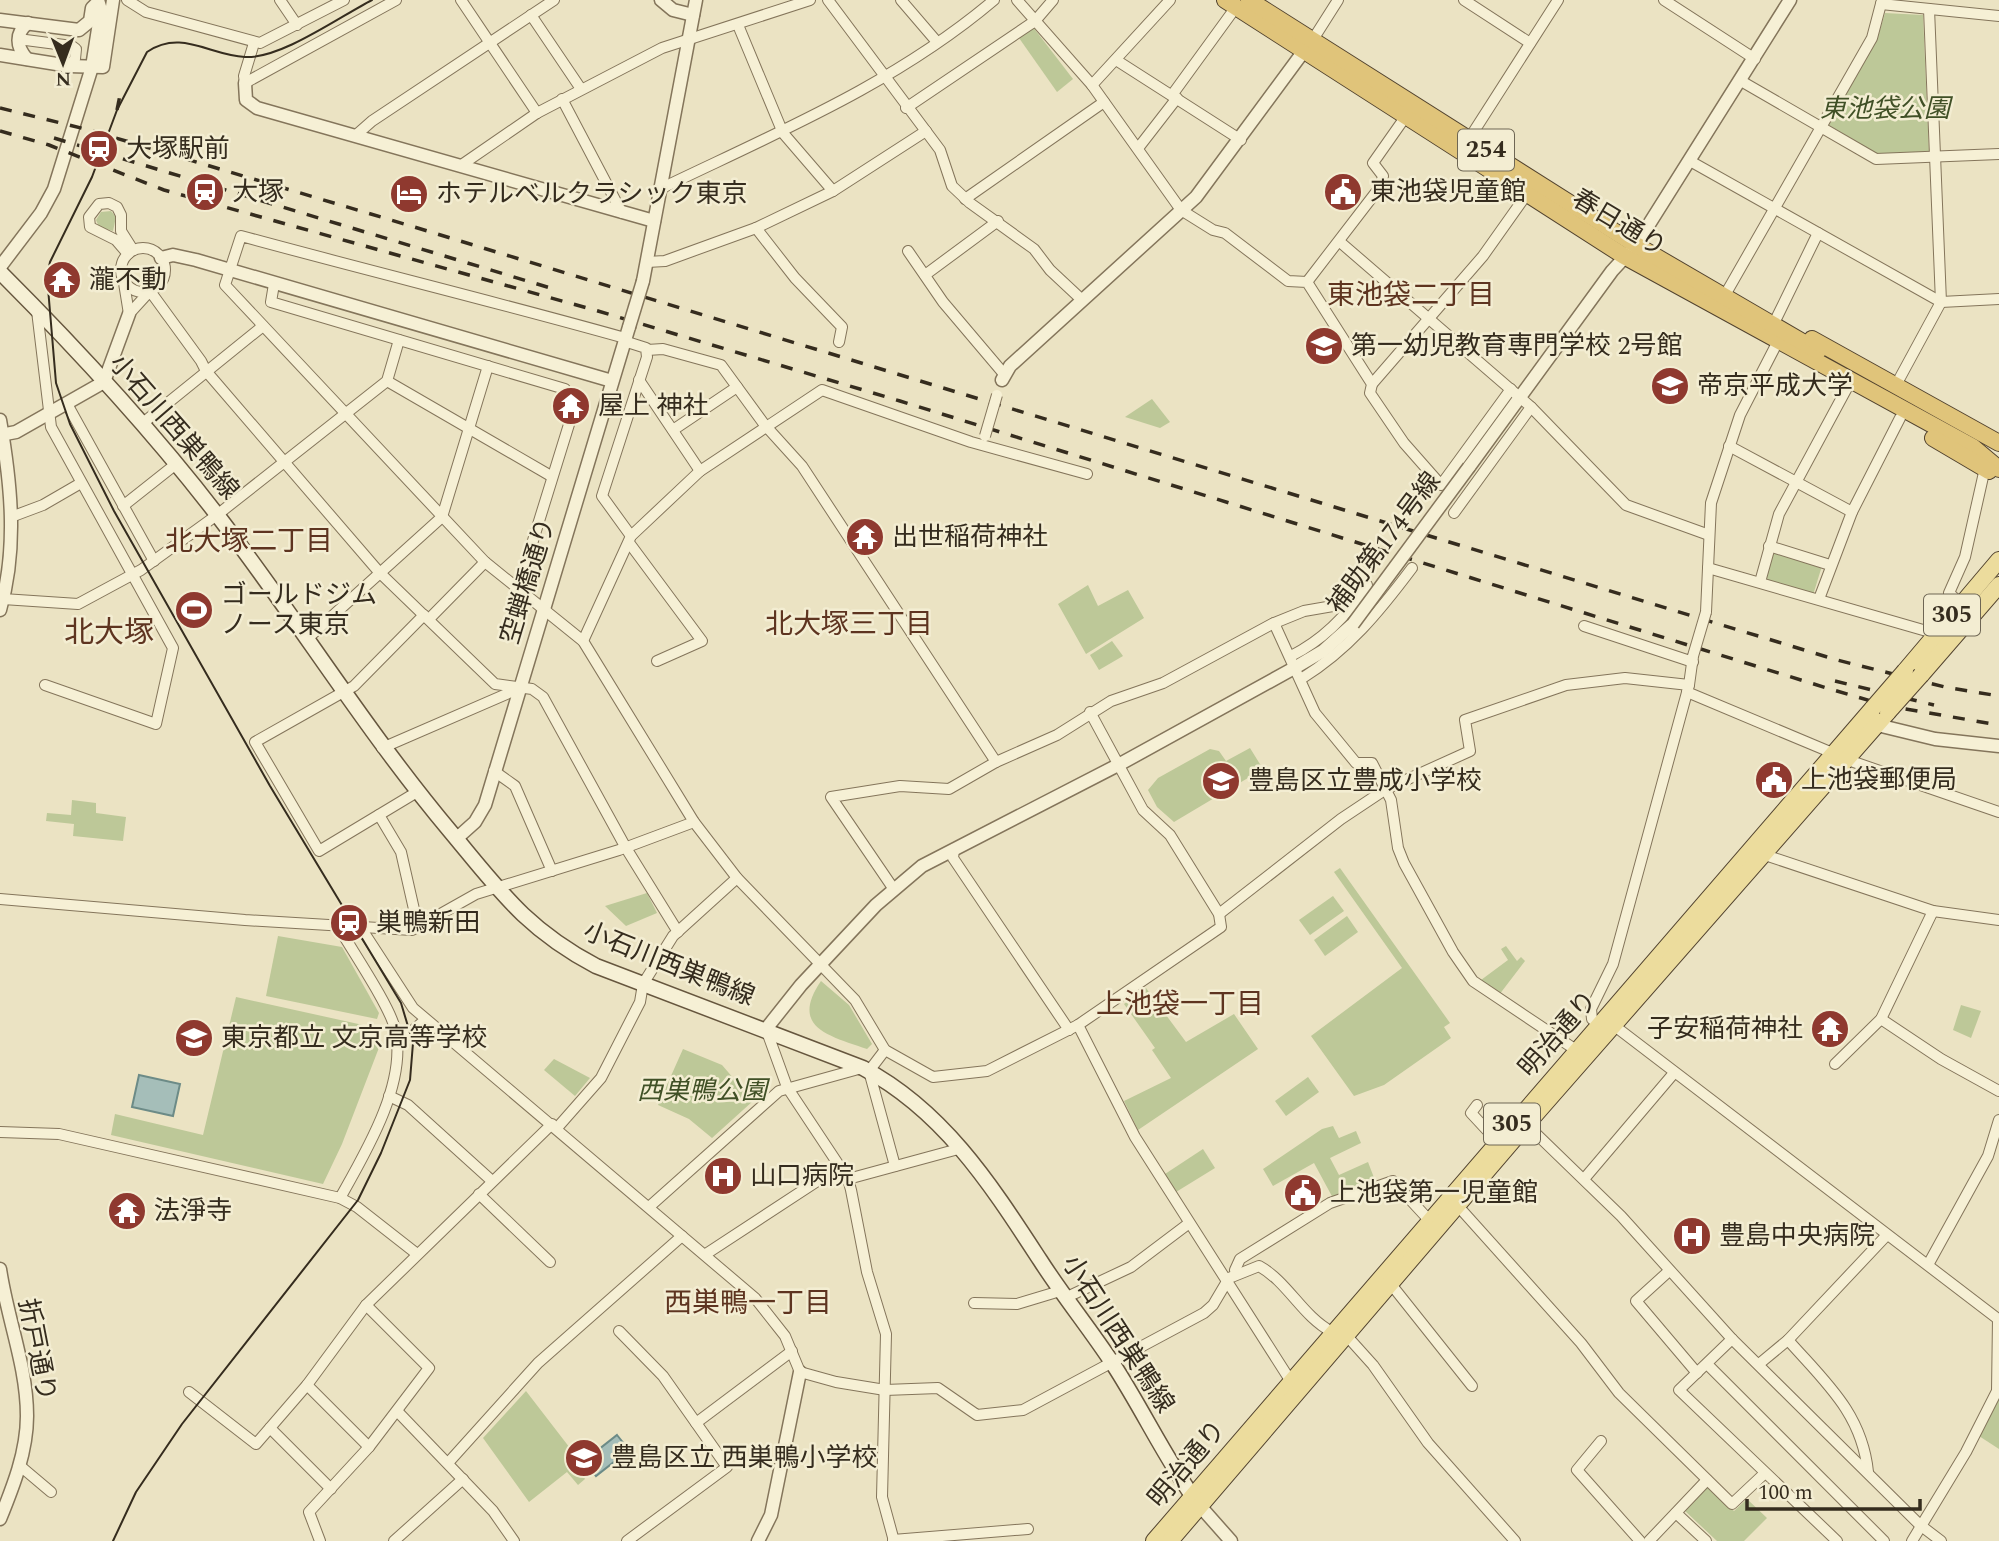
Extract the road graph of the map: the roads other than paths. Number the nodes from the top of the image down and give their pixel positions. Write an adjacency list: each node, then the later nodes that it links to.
1 (113, 0): 48 (street)
2 (127, 0): 38 (street)
3 (280, 0): 32 (street)
4 (344, 0): 32 (street)
5 (396, 0): 51 (street)
6 (461, 0): 39 (street)
7 (661, 0): 27 (street)
8 (696, 0): 27 (street, 空蝉橋通り)
9 (810, 0): 33 (street)
10 (828, 0): 49 (street)
11 (901, 0): 37 (street)
12 (994, 0): 37 (street)
13 (1017, 0): 30 (street)
14 (1053, 0): 30 (street)
15 (1170, 0): 46 (street)
16 (1338, 0): 42 (street)
17 (1464, 0): 40 (street)
18 (1558, 0): 40 (street)
19 (1664, 0): 45 (street)
20 (1790, 0): 45 (street, 補助第174号線)
21 (98, 1): 34 (street); 41 (street)
22 (548, 2): 26 (street)
23 (1237, 2): 42 (highway, 春日通り / 254); 54 (street)
24 (1882, 2): 25 (street); 60 (street)
25 (1929, 9): 28 (street); 68 (street)
26 (531, 15): 39 (street); 53 (street)
27 (693, 15): 35 (street, 空蝉橋通り)
28 (1999, 16)
29 (0, 20): 31 (street)
30 (1035, 21): 52 (street); 57 (street)
31 (28, 23): 34 (street); 36 (street)
32 (297, 25): 38 (street)
33 (738, 25): 35 (street); 62 (street)
34 (79, 30): 41 (street)
35 (688, 37): 53 (street); 71 (street, 空蝉橋通り)
36 (18, 39): 44 (street); 47 (street)
37 (937, 42): 49 (street)
38 (254, 43): 51 (street)
39 (490, 43): 58 (street); 63 (street)
40 (1530, 43): 64 (street)
41 (97, 44): 48 (street)
42 (1308, 46): 59 (highway, 春日通り / 254); 64 (highway, 春日通り / 254); 65 (street)
43 (0, 55): 44 (street)
44 (27, 59): 47 (street)
45 (1755, 59): 50 (street, 補助第174号線)
46 (1116, 60): 52 (street); 54 (street)
47 (69, 66): 48 (street)
48 (92, 67): 89 (street)
49 (884, 78): 57 (street); 62 (street)
50 (1741, 82): 60 (street); 69 (street, 補助第174号線)
51 (245, 83): 63 (street)
52 (1092, 85): 56 (street)
53 (582, 89): 55 (street)
54 (1175, 97): 65 (street); 66 (street)
55 (562, 99): 58 (street); 77 (street)
56 (1104, 102): 66 (street); 74 (street)
57 (906, 108): 61 (street)
58 (537, 113): 70 (street)
59 (1406, 116): 73 (highway, 春日通り / 254); 82 (street)
60 (1819, 126): 68 (street); 75 (street)
61 (926, 131): 72 (street); 74 (street)
62 (783, 133): 71 (street); 72 (street)
63 (355, 136): 70 (street)
64 (1469, 139): 83 (highway, 春日通り / 254)
65 (1241, 140): 76 (street)
66 (1139, 147): 76 (street)
67 (1999, 154): 68 (street)
68 (1934, 157): 98 (street)
69 (1689, 161): 75 (street); 83 (street, 補助第174号線)
70 (460, 166): 77 (street)
71 (660, 189): 78 (street, 空蝉橋通り)
72 (833, 191): 80 (street)
73 (1527, 194): 86 (highway, 春日通り / 254); 102 (street)
74 (965, 199): 79 (street)
75 (1774, 208): 81 (street); 99 (street)
76 (1181, 210): 93 (street); 96 (street)
77 (622, 214): 78 (street)
78 (654, 221): 88 (street, 空蝉橋通り)
79 (998, 221): 91 (street); 96 (street)
80 (756, 228): 88 (street); 107 (street)
81 (1818, 233): 98 (street); 103 (street)
82 (1340, 242): 93 (street); 102 (street)
83 (1636, 245): 86 (street, 補助第174号線); 99 (highway, 春日通り / 254)
84 (908, 251): 91 (street)
85 (130, 252): 85 (street); 87 (street); 92 (street)
86 (1624, 256): 99 (highway, 春日通り / 254); 121 (street, 補助第174号線)
87 (162, 258): 90 (street); 95 (street)
88 (647, 262): 105 (street, 空蝉橋通り, bridge)
89 (0, 269): 100 (main road, 小石川西巣鴨線)
90 (228, 270): 94 (street); 104 (street); 105 (street)
91 (925, 275): 112 (street)
92 (123, 280): 95 (street); 101 (street)
93 (1307, 282): 117 (street)
94 (274, 284): 106 (street); 115 (street)
95 (150, 291): 101 (street); 111 (street)
96 (1081, 299): 112 (street)
97 (1999, 299): 98 (street)
98 (1941, 302): 118 (street)
99 (1721, 303): 103 (highway); 108 (highway); 124 (highway, 春日通り / 254)
100 (37, 311): 116 (main road, 小石川西巣鴨線); 126 (street)
101 (129, 314): 116 (street)
102 (1429, 318): 117 (street); 121 (street)
103 (1776, 319): 118 (highway)
104 (263, 326): 111 (street); 125 (street)
105 (626, 335): 109 (street); 115 (street, 空蝉橋通り)
106 (399, 340): 110 (street); 114 (street)
107 (839, 342)
108 (1775, 347): 120 (highway); 135 (street)
109 (647, 350): 113 (street); 119 (street)
110 (488, 366): 130 (street); 143 (street)
111 (206, 371): 128 (street); 138 (street)
112 (1003, 377): 133 (street, bridge)
113 (639, 380): 131 (street); 153 (street)
114 (387, 381): 125 (street); 130 (street)
115 (612, 381): 171 (street, 空蝉橋通り)
116 (104, 383): 122 (street); 128 (main road, 小石川西巣鴨線)
117 (1372, 384): 121 (street)
118 (1896, 386): 134 (highway)
119 (737, 387): 129 (street); 131 (street)
120 (1847, 388): 124 (highway); 144 (street)
121 (1516, 393): 123 (street); 180 (street, 補助第174号線, bridge)
122 (67, 404): 126 (street); 146 (street)
123 (1531, 407): 148 (street); 152 (street)
124 (1902, 409): 137 (highway, 春日通り / 254); 141 (highway); 147 (street)
125 (345, 412): 138 (street); 150 (street)
126 (49, 414): 132 (street); 145 (street)
127 (0, 420): 132 (street)
128 (143, 423): 139 (main road, 小石川西巣鴨線)
129 (768, 427): 133 (street); 140 (street); 191 (street)
130 (468, 429): 143 (street); 150 (street)
131 (673, 430): 140 (street)
132 (1, 435): 136 (street)
133 (983, 440): 142 (street)
134 (1999, 443)
135 (1730, 446): 144 (street); 152 (street)
136 (3, 452): 151 (street)
137 (1999, 456)
138 (284, 461): 149 (street); 161 (street)
139 (176, 464): 146 (street); 149 (main road, 小石川西巣鴨線)
140 (700, 471): 153 (street)
141 (1995, 471): 170 (street)
142 (1087, 474)
143 (551, 476): 166 (street)
144 (1796, 481): 147 (street); 154 (street)
145 (81, 483): 151 (street); 162 (street)
146 (124, 506): 156 (street)
147 (1852, 512): 158 (street)
148 (1454, 513)
149 (218, 515): 156 (street); 176 (main road, 小石川西巣鴨線)
150 (442, 516): 157 (street); 161 (street)
151 (11, 517): 169 (street)
152 (1709, 535): 160 (street)
153 (631, 540): 177 (street); 179 (street)
154 (1769, 546): 158 (street); 163 (street)
155 (1999, 560): 170 (main road, 明治通り / 305)
156 (154, 561): 162 (street)
157 (485, 562): 166 (street); 172 (street)
158 (1830, 565): 167 (street)
159 (1412, 568): 180 (street)
160 (1708, 568): 163 (street); 178 (street, bridge)
161 (379, 572): 172 (street); 176 (street)
162 (133, 575): 169 (street); 182 (street)
163 (1760, 582): 167 (street)
164 (1367, 585): 168 (street)
165 (1999, 585): 181 (main road, 明治通り / 305)
166 (518, 589): 171 (street)
167 (1819, 599): 175 (street)
168 (1356, 602): 173 (street); 180 (street)
169 (2, 604)
170 (1962, 604): 175 (main road, 明治通り / 305)
171 (543, 610): 177 (street); 184 (street, 空蝉橋通り)
172 (427, 617): 184 (street); 185 (street)
173 (1274, 623): 180 (street); 186 (street)
174 (1584, 626): 178 (street)
175 (1937, 634): 181 (main road, 明治通り / 305)
176 (308, 638): 185 (main road, 小石川西巣鴨線)
177 (583, 641): 198 (street)
178 (1693, 659): 183 (street)
179 (657, 661)
180 (1296, 667): 192 (street, 補助第174号線); 194 (street)
181 (1913, 673): 187 (main road, 明治通り / 305, bridge)
182 (44, 685)
183 (1688, 688): 190 (street); 194 (street); 219 (street)
184 (519, 689): 189 (street); 193 (street, 空蝉橋通り); 200 (street)
185 (343, 692): 189 (main road, 小石川西巣鴨線); 197 (street)
186 (1090, 712): 191 (street); 192 (street)
187 (1875, 717): 188 (street); 190 (main road, 明治通り / 305)
188 (1999, 747)
189 (382, 748): 195 (main road, 小石川西巣鴨線)
190 (1841, 757): 196 (street); 202 (main road, 明治通り / 305); 219 (main road, 明治通り / 305)
191 (996, 762): 206 (street)
192 (1120, 764): 201 (street, 補助第174号線); 209 (street)
193 (494, 771): 199 (street, 空蝉橋通り); 203 (street)
194 (1386, 789): 209 (street); 224 (street)
195 (417, 792): 197 (street); 199 (main road, 小石川西巣鴨線)
196 (1999, 812)
197 (379, 815): 212 (street)
198 (694, 822): 200 (street); 204 (street)
199 (456, 839): 205 (main road, 小石川西巣鴨線)
200 (626, 848): 203 (street); 214 (street)
201 (954, 849): 206 (street, 補助第174号線); 220 (street)
202 (1765, 855): 208 (street); 219 (main road, 明治通り / 305)
203 (552, 871): 205 (street)
204 (737, 878): 214 (street); 215 (street)
205 (497, 888): 212 (street); 216 (main road, 小石川西巣鴨線)
206 (893, 888): 215 (street, 補助第174号線)
207 (0, 899): 211 (street)
208 (1933, 911): 210 (street); 217 (street)
209 (1219, 914): 220 (street)
210 (1999, 920)
211 (338, 926): 213 (street); 222 (street)
212 (418, 927): 213 (street)
213 (361, 928): 218 (street)
214 (678, 932): 216 (street)
215 (819, 966): 221 (street, 補助第174号線); 223 (street)
216 (643, 984): 221 (main road, 小石川西巣鴨線); 234 (street)
217 (1881, 1019): 225 (street); 229 (street)
218 (425, 1020): 222 (street); 234 (street)
219 (1606, 1025): 224 (main road, 明治通り / 305); 227 (street); 233 (main road, 明治通り / 305)
220 (1074, 1028): 223 (street); 248 (street)
221 (766, 1029): 226 (main road, 小石川西巣鴨線); 228 (street)
222 (397, 1044): 230 (street)
223 (885, 1050): 226 (street)
224 (1576, 1050): 233 (main road, 明治通り / 305)
225 (1835, 1064)
226 (866, 1069): 228 (street); 238 (main road, 小石川西巣鴨線); 239 (street)
227 (1674, 1073): 241 (street); 250 (street)
228 (788, 1087): 240 (street); 246 (street)
229 (1999, 1091)
230 (388, 1096): 242 (street); 244 (street)
231 (1476, 1105): 236 (street)
232 (1999, 1120): 237 (street)
233 (1523, 1121): 236 (main road, 明治通り / 305); 241 (street); 245 (main road, 明治通り / 305)
234 (555, 1126): 242 (street); 246 (street)
235 (0, 1132): 244 (street)
236 (1497, 1141): 247 (main road, 明治通り / 305)
237 (1996, 1141): 254 (street)
238 (962, 1148): 239 (street); 260 (main road, 小石川西巣鴨線)
239 (895, 1166): 240 (street)
240 (846, 1177): 252 (street); 277 (street)
241 (1584, 1179): 256 (street)
242 (492, 1181): 243 (street)
243 (479, 1194): 251 (street); 253 (street)
244 (340, 1198): 251 (street)
245 (1458, 1206): 259 (main road, 明治通り / 305); 289 (street)
246 (649, 1207): 249 (street)
247 (1429, 1220): 257 (street); 265 (main road, 明治通り / 305)
248 (1188, 1224): 258 (street); 260 (street)
249 (682, 1236): 252 (street); 284 (street)
250 (1886, 1236): 254 (street); 267 (street)
251 (417, 1254): 262 (street)
252 (706, 1254): 268 (street)
253 (550, 1262)
254 (1929, 1263): 263 (street)
255 (0, 1269): 285 (street, 折戸通り)
256 (1669, 1271): 266 (street); 273 (street)
257 (1237, 1274): 258 (street); 265 (street)
258 (1227, 1283): 269 (street); 274 (street)
259 (1390, 1283): 265 (main road, 明治通り / 305); 276 (street)
260 (1063, 1295): 261 (street); 269 (main road, 小石川西巣鴨線)
261 (974, 1303)
262 (366, 1305): 275 (street); 279 (street)
263 (1998, 1319): 295 (street)
264 (619, 1331): 280 (street)
265 (1339, 1333): 274 (main road, 明治通り / 305); 292 (main road, 明治通り / 305); 306 (street)
266 (1732, 1339): 270 (street); 271 (street)
267 (1787, 1340): 271 (street); 286 (street)
268 (792, 1351): 272 (street); 280 (street)
269 (1113, 1364): 277 (street); 292 (main road, 小石川西巣鴨線)
270 (1707, 1364): 273 (street); 311 (street)
271 (1759, 1364): 286 (street)
272 (800, 1373): 277 (street); 301 (street)
273 (1697, 1373): 287 (street)
274 (1290, 1380): 292 (main road, 明治通り / 305)
275 (307, 1385): 281 (street); 283 (street)
276 (1472, 1386)
277 (885, 1390): 302 (street)
278 (189, 1392): 281 (street)
279 (397, 1411): 283 (street); 284 (street)
280 (696, 1423): 297 (street)
281 (270, 1428): 290 (street)
282 (1601, 1441): 307 (street)
283 (369, 1447): 290 (street)
284 (448, 1463): 288 (street)
285 (19, 1465): 291 (street); 294 (street, 折戸通り)
286 (1868, 1472): 295 (street)
287 (1765, 1473): 289 (street); 310 (street)
288 (463, 1479): 299 (street); 300 (street)
289 (1707, 1480): 293 (street)
290 (331, 1489): 298 (street)
291 (51, 1492)
292 (1196, 1501): 303 (main road, 明治通り / 305); 304 (main road, 明治通り / 305); 305 (street)
293 (1676, 1513): 308 (street); 309 (street)
294 (0, 1519)
295 (1920, 1525): 312 (street); 313 (street)
296 (1028, 1529): 302 (street)
297 (630, 1540)
298 (320, 1541)
299 (394, 1541)
300 (514, 1541)
301 (758, 1541)
302 (893, 1541)
303 (1154, 1541)
304 (1170, 1541)
305 (1231, 1541)
306 (1515, 1541)
307 (1640, 1541)
308 (1649, 1541)
309 (1706, 1541)
310 (1837, 1541)
311 (1884, 1541)
312 (1912, 1541)
313 (1941, 1541)

